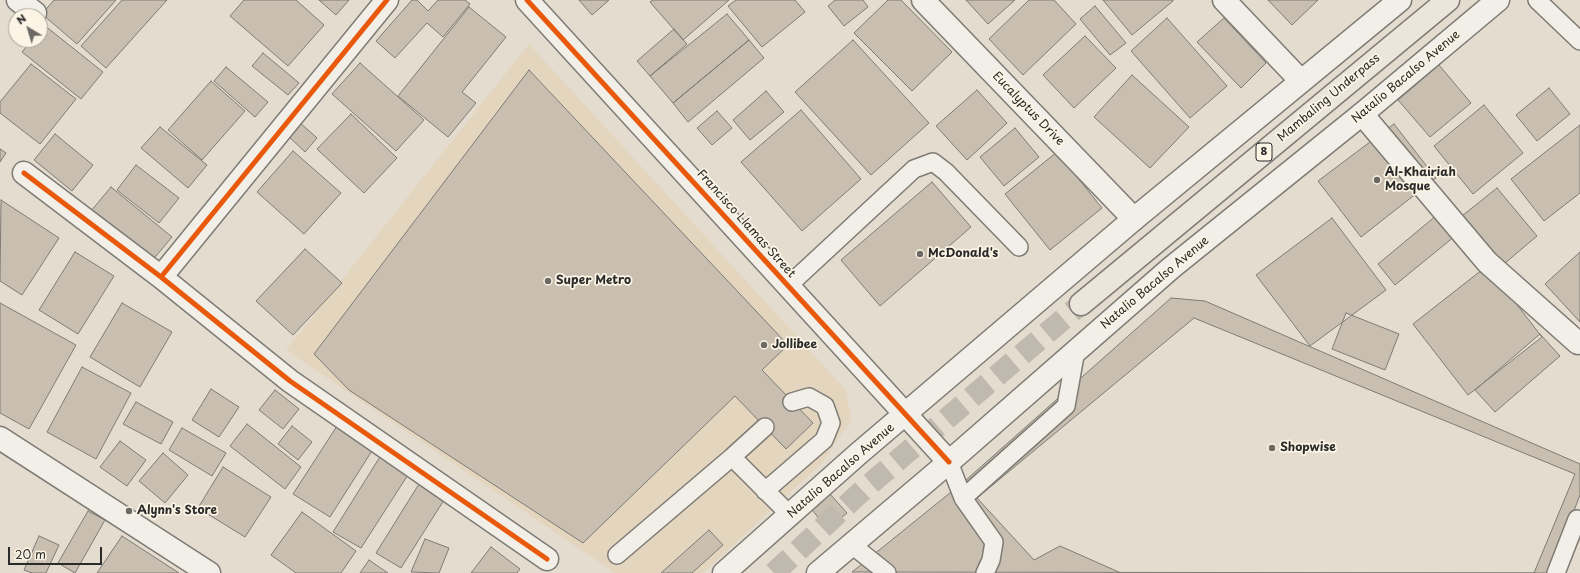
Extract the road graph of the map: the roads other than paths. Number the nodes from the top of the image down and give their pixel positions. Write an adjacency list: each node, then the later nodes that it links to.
1 (387, 0): 15 (main road)
2 (527, 0): 16 (main road, Francisco Llamas Street)
3 (923, 0): 13 (main road, Eucalyptus Drive)
4 (1224, 0): 10 (main road)
5 (1400, 0): 10 (main road, Natalio Bacalso Avenue)
6 (1448, 0): 17 (main road, Mambaling Underpass / 8)
7 (1498, 0): 11 (main road, Natalio Bacalso Avenue)
8 (1538, 0): 9 (lane)
9 (1580, 41)
10 (1301, 81): 13 (main road, Natalio Bacalso Avenue)
11 (1362, 114): 18 (main road); 19 (main road, Natalio Bacalso Avenue)
12 (24, 173): 15 (main road)
13 (1134, 219): 21 (main road, Natalio Bacalso Avenue)
14 (1019, 248): 16 (lane)
15 (161, 277): 32 (main road)
16 (789, 285): 21 (main road, Francisco Llamas Street)
17 (1081, 304)
18 (1578, 343)
19 (1076, 350): 25 (main road, Natalio Bacalso Avenue); 27 (lane)
20 (792, 402): 26 (lane)
21 (906, 413): 25 (main road, Francisco Llamas Street); 28 (main road, Natalio Bacalso Avenue)
22 (765, 427): 24 (lane)
23 (0, 438): 34 (main road)
24 (732, 457): 26 (lane); 31 (lane)
25 (949, 462): 27 (lane); 30 (main road, Natalio Bacalso Avenue)
26 (765, 491): 28 (lane)
27 (963, 498): 37 (lane)
28 (790, 515): 35 (main road, Natalio Bacalso Avenue)
29 (1577, 519): 38 (lane)
30 (852, 544): 33 (main road, Natalio Bacalso Avenue); 36 (lane)
31 (617, 555)
32 (547, 559)
33 (825, 571)
34 (209, 573)
35 (724, 573)
36 (887, 573)
37 (985, 573)
38 (1556, 573)

